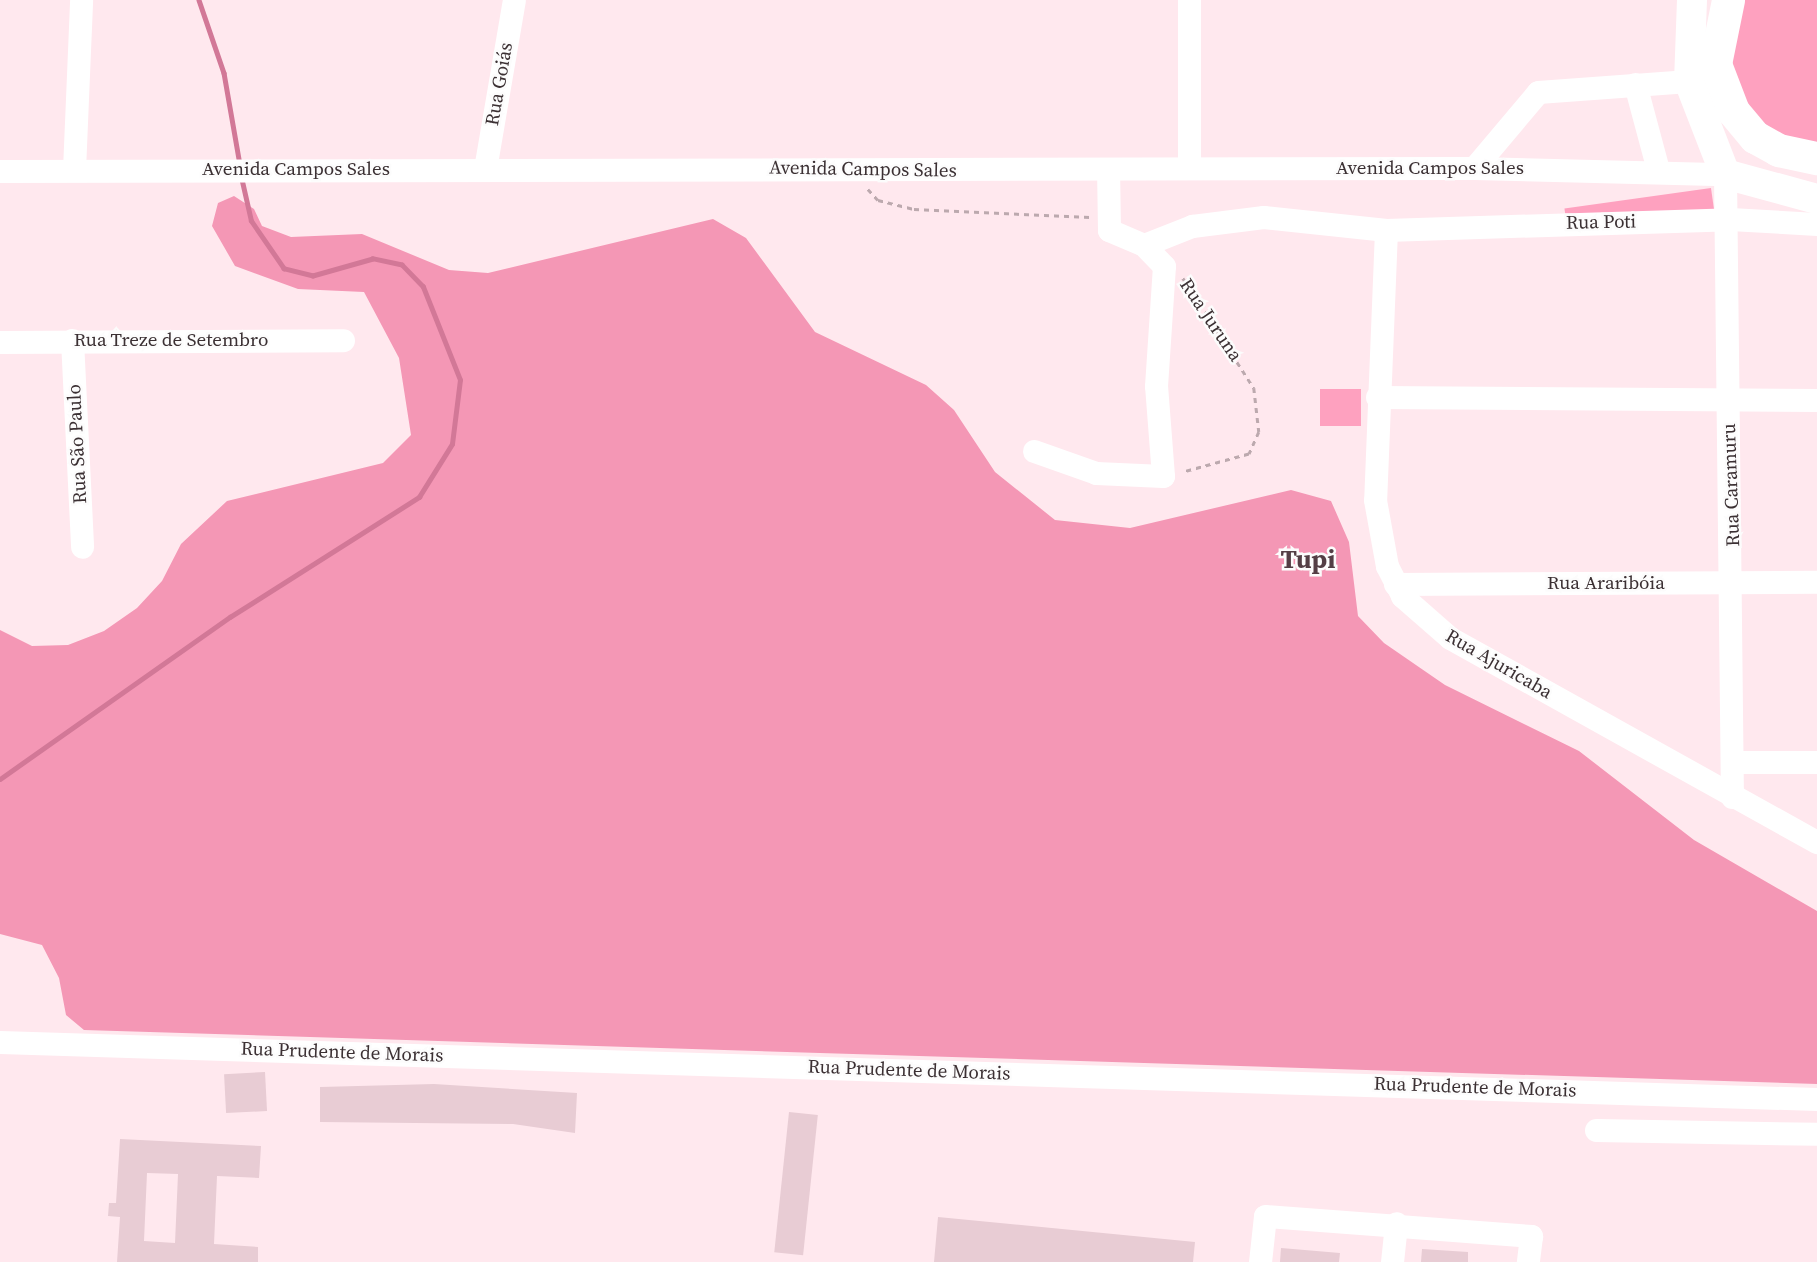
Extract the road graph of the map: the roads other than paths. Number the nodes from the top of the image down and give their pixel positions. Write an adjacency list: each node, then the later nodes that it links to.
1 (81, 0): 13 (street)
2 (514, 0): 11 (street, Rua Goiás)
3 (1189, 0): 9 (street)
4 (1692, 0): 6 (main road)
5 (1728, 0): 8 (highway)
6 (1689, 81): 7 (street); 16 (main road)
7 (1635, 84): 10 (street); 14 (street)
8 (1817, 158)
9 (1189, 168): 10 (street, Avenida Campos Sales); 12 (street, Avenida Campos Sales)
10 (1474, 168): 14 (street, Avenida Campos Sales)
11 (485, 169): 12 (street, Avenida Campos Sales); 13 (street, Avenida Campos Sales)
12 (1108, 169): 21 (street)
13 (74, 170): 15 (street, Avenida Campos Sales)
14 (1658, 170): 16 (street, Avenida Campos Sales)
15 (0, 171)
16 (1726, 174): 17 (main road); 18 (street, Rua Caramuru)
17 (1817, 199)
18 (1730, 219): 19 (street, Rua Poti); 20 (street, Rua Poti); 27 (street, Rua Caramuru)
19 (1817, 224)
20 (1386, 230): 21 (street, Rua Poti); 25 (street, Rua Ajuricaba)
21 (1144, 245): 28 (street)
22 (72, 340): 23 (street, Rua Treze de Setembro); 24 (street, Rua Treze de Setembro); 29 (street, Rua São Paulo)
23 (342, 340)
24 (0, 342)
25 (1377, 397): 27 (street); 32 (street, Rua Ajuricaba)
26 (1817, 400): 27 (street)
27 (1729, 402): 30 (street, Rua Caramuru)
28 (1034, 451)
29 (82, 547)
30 (1733, 582): 31 (street, Rua Araribóia); 32 (street, Rua Araribóia); 33 (street, Rua Caramuru)
31 (1817, 582)
32 (1395, 584): 35 (street, Rua Ajuricaba)
33 (1734, 762): 34 (street); 35 (street, Rua Caramuru)
34 (1817, 762)
35 (1732, 797): 36 (street, Rua Ajuricaba)
36 (1817, 842)
37 (0, 1042): 38 (street, Rua Prudente de Morais)
38 (1817, 1099)
39 (1596, 1130): 40 (street)
40 (1817, 1134)
41 (1396, 1223): 42 (street); 43 (street); 44 (street)
42 (1261, 1262)
43 (1392, 1262)
44 (1528, 1262)

